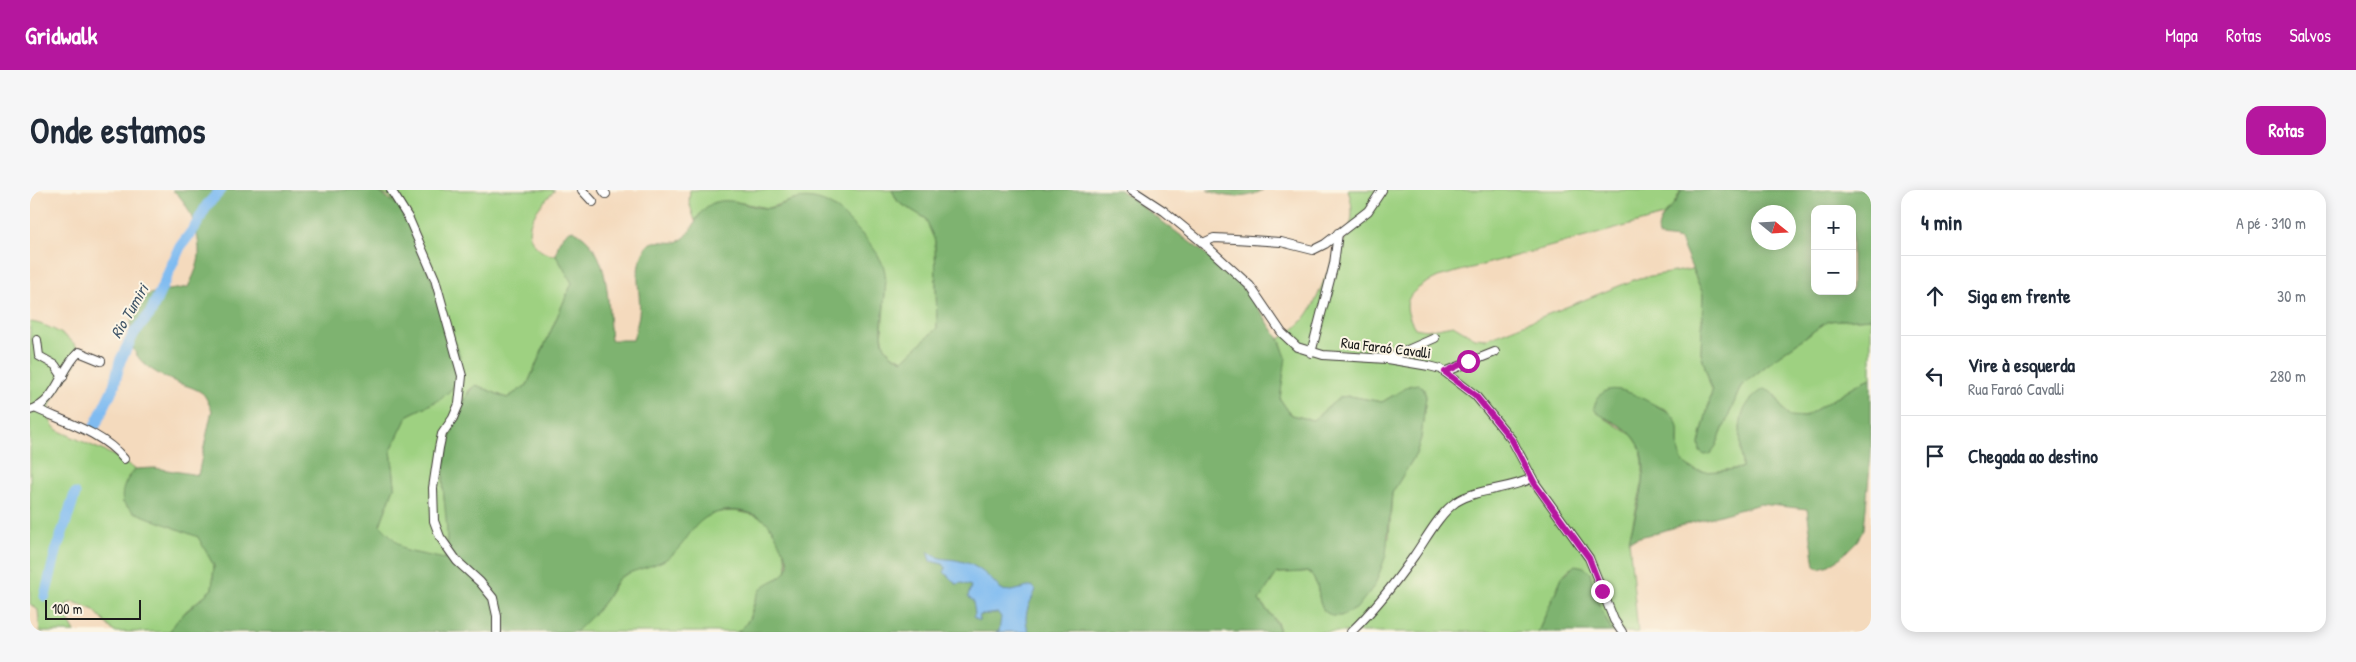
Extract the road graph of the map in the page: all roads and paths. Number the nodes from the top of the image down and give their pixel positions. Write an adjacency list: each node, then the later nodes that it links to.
1 (391, 190): 19 (street)
2 (582, 190): 5 (street)
3 (1132, 190): 7 (street, Rua Faraó Cavalli)
4 (1382, 190): 6 (street)
5 (593, 202)
6 (1338, 233): 7 (street); 11 (street)
7 (1203, 243): 11 (street, Rua Faraó Cavalli)
8 (1436, 338): 12 (street)
9 (37, 340): 15 (street)
10 (1495, 352): 14 (street)
11 (1310, 353): 12 (street, Rua Faraó Cavalli)
12 (1387, 359): 14 (street, Rua Faraó Cavalli)
13 (101, 360): 15 (street)
14 (1445, 372): 18 (street, Rua Faraó Cavalli)
15 (62, 378): 16 (street)
16 (33, 410): 17 (street)
17 (124, 459)
18 (1532, 478): 20 (street); 21 (street, Rua Faraó Cavalli)
19 (497, 632)
20 (1350, 632)
21 (1622, 632)

